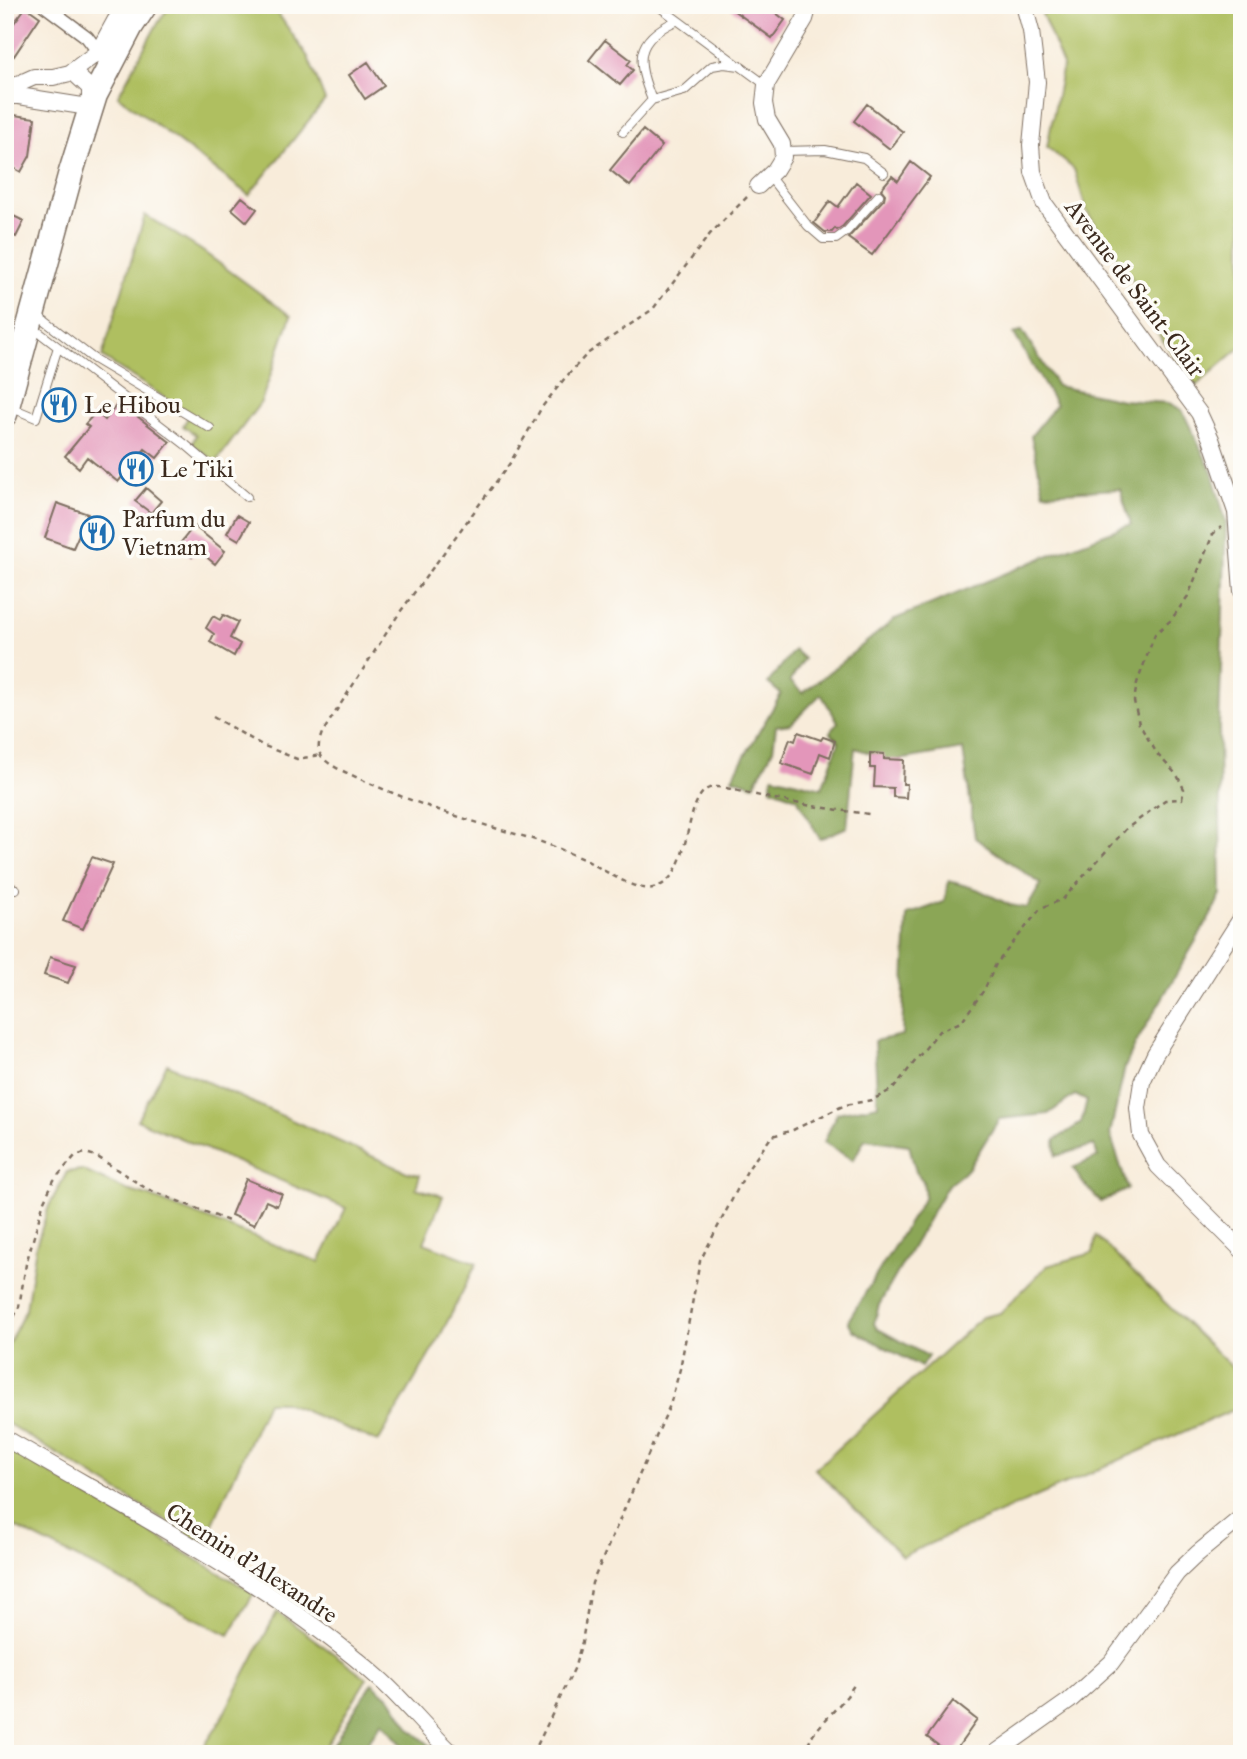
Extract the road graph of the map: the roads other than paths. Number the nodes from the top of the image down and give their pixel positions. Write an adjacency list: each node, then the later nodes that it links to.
1 (44, 5): 9 (street)
2 (127, 5): 9 (street)
3 (138, 5): 9 (main road)
4 (145, 5): 15 (main road)
5 (657, 5): 8 (lane)
6 (809, 5): 12 (street)
7 (1024, 5): 29 (street, Avenue de Saint-Clair)
8 (676, 21): 10 (lane); 16 (lane)
9 (101, 55): 11 (street); 15 (main road)
10 (740, 66): 12 (lane); 16 (lane)
11 (70, 73): 13 (street); 15 (street)
12 (766, 85): 18 (street)
13 (5, 90)
14 (5, 96): 15 (street)
15 (89, 98): 22 (main road); 22 (main road)
16 (652, 100): 17 (lane)
17 (623, 132)
18 (783, 151): 19 (lane); 20 (street)
19 (884, 173)
20 (764, 181): 21 (lane)
21 (879, 195)
22 (42, 282): 23 (main road)
23 (31, 319): 24 (lane); 25 (main road); 27 (lane)
24 (58, 347): 26 (lane); 28 (lane)
25 (13, 357): 26 (main road)
26 (6, 410)
27 (210, 428)
28 (247, 497)
29 (1239, 520): 30 (street, Avenue de Saint-Clair)
30 (1242, 591)
31 (5, 887): 32 (lane)
32 (16, 889)
33 (1242, 917): 34 (street)
34 (1242, 1250)
35 (5, 1438): 37 (street, Chemin d'Alexandre)
36 (1242, 1517): 38 (street)
37 (453, 1754)
38 (994, 1754)

